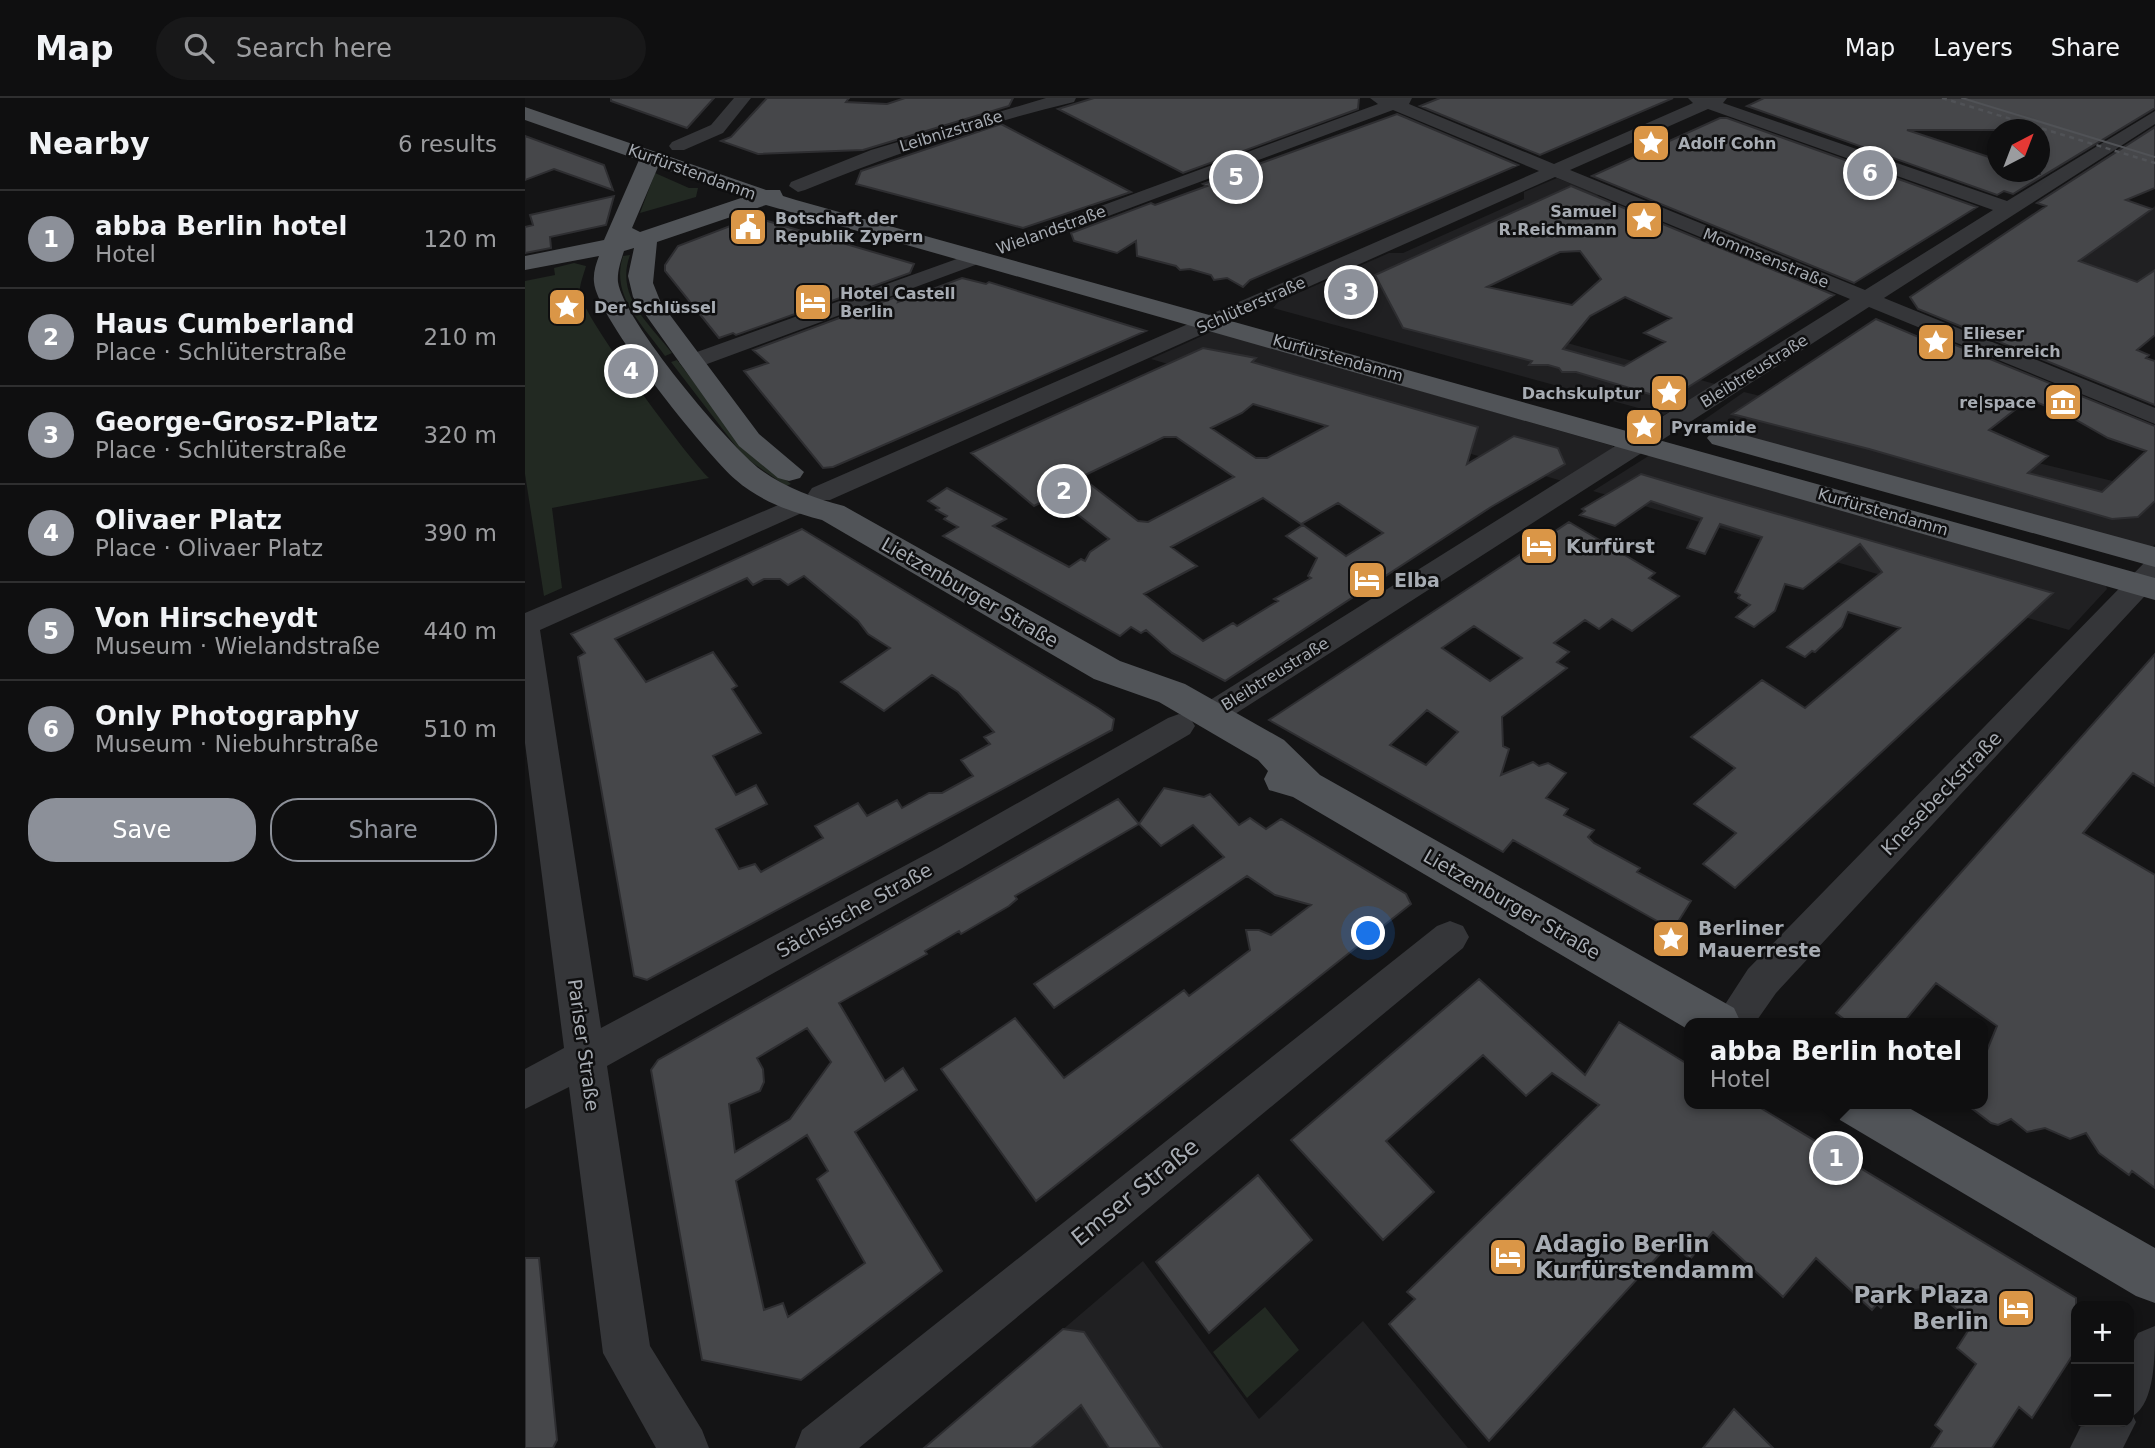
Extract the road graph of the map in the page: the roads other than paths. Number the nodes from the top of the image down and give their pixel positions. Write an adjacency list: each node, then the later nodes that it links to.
1 (540, 98): 10 (main road, Kurfürstendamm)
2 (743, 98): 10 (street)
3 (1052, 99): 13 (street, Leibnizstraße)
4 (1394, 100): 12 (street, Mommsenstraße); 16 (street, Wielandstraße)
5 (1707, 100): 12 (street, Schlüterstraße); 14 (street)
6 (525, 113): 11 (main road, Kurfürstendamm)
7 (2155, 116): 8 (street, Bleibtreustraße)
8 (2128, 133): 9 (street); 14 (street, Bleibtreustraße)
9 (2152, 140)
10 (678, 146): 11 (main road); 13 (main road, Kurfürstendamm)
11 (651, 157): 13 (main road, Kurfürstendamm); 15 (main road)
12 (1554, 171): 22 (street, Mommsenstraße); 23 (street, Schlüterstraße)
13 (771, 189): 15 (main road); 16 (main road, Kurfürstendamm); 18 (main road, Kurfürstendamm)
14 (2010, 209): 22 (street, Bleibtreustraße)
15 (625, 239): 17 (main road); 19 (main road); 25 (main road); 29 (main road)
16 (1013, 245): 18 (main road, Wielandstraße); 20 (main road, Kurfürstendamm)
17 (525, 257)
18 (979, 257): 24 (main road, Kurfürstendamm); 25 (street, Wielandstraße)
19 (525, 262)
20 (1177, 289)
21 (1202, 296): 23 (main road, Kurfürstendamm)
22 (1867, 299): 26 (street, Mommsenstraße); 27 (street, Bleibtreustraße)
23 (1244, 308): 24 (street, Schlüterstraße); 27 (main road, Kurfürstendamm)
24 (1211, 322): 28 (main road, Kurfürstendamm); 29 (street, Schlüterstraße)
25 (691, 362): 29 (main road)
26 (2155, 417)
27 (1670, 424): 28 (street, Bleibtreustraße); 30 (main road, Kurfürstendamm)
28 (1640, 443): 30 (main road, Kurfürstendamm); 32 (street, Bleibtreustraße)
29 (817, 504): 31 (street, Schlüterstraße); 32 (main road, Lietzenburger Straße)
30 (2151, 575): 35 (street, Knesebeckstraße)
31 (525, 626): 36 (street, Pariser Straße)
32 (1195, 720): 34 (main road, Lietzenburger Straße); 36 (street, Sächsische Straße)
33 (1450, 937): 44 (street, Emser Straße)
34 (1709, 1018)
35 (1737, 1018)
36 (586, 1056): 37 (street, Sächsische Straße); 43 (street, Pariser Straße)
37 (525, 1090)
38 (1866, 1109): 39 (main road)
39 (2155, 1277)
40 (2155, 1350): 41 (street)
41 (2134, 1385)
42 (2108, 1427): 45 (street)
43 (684, 1448)
44 (820, 1448)
45 (2095, 1448)

